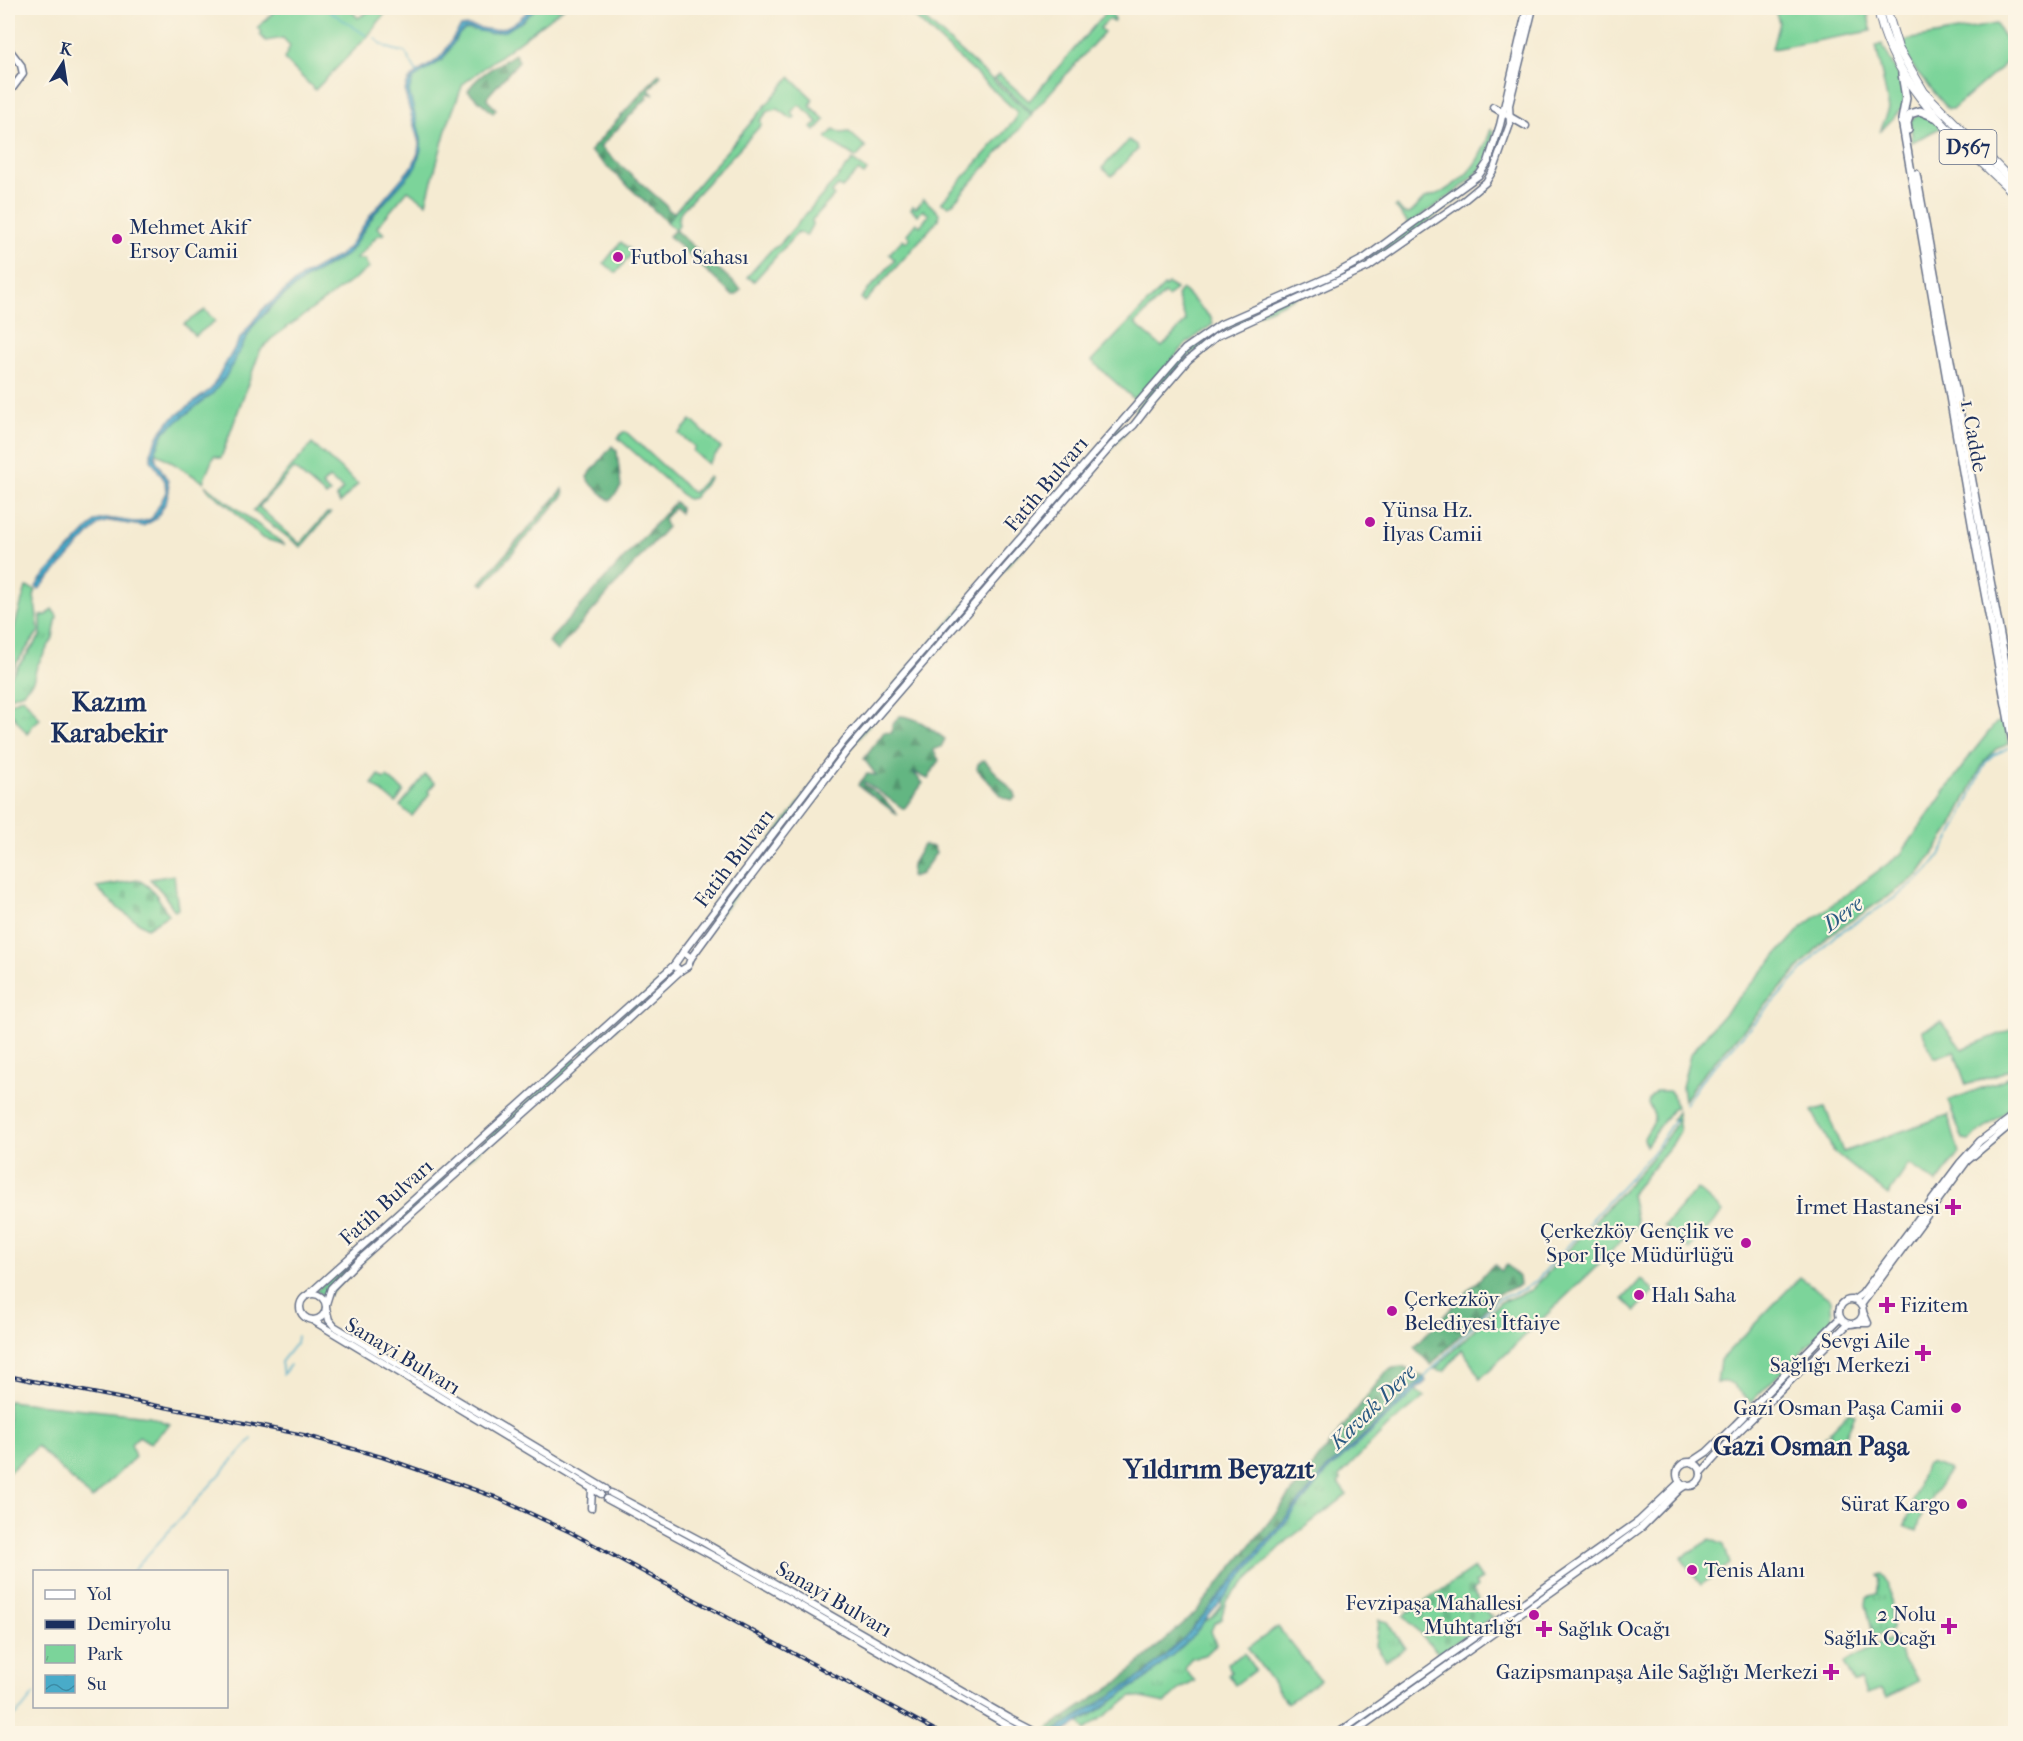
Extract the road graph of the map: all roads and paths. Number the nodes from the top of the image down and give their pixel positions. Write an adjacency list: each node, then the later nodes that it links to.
1 (1527, 8): 8 (main road, Fatih Bulvarı)
2 (1533, 8): 10 (main road)
3 (1878, 8): 6 (highway, D567)
4 (1886, 8): 15 (highway, D567)
5 (8, 48): 7 (main road)
6 (1902, 74): 11 (highway, D567); 12 (main road)
7 (8, 94)
8 (1504, 103): 9 (main road, Fatih Bulvarı); 9 (main road)
9 (1502, 114): 10 (main road); 13 (main road, Fatih Bulvarı)
10 (1511, 116): 14 (main road, Fatih Bulvarı); 14 (main road)
11 (1939, 119): 12 (main road); 16 (highway, D567)
12 (1904, 122): 23 (main road, 1. Cadde); 24 (main road, 1. Cadde)
13 (1500, 125): 14 (main road); 17 (main road, Fatih Bulvarı)
14 (1507, 130): 18 (main road, Fatih Bulvarı)
15 (2016, 185)
16 (2016, 195)
17 (1131, 411): 18 (main road); 19 (main road, Fatih Bulvarı)
18 (1140, 418): 20 (main road, Fatih Bulvarı)
19 (1122, 421): 20 (main road); 21 (main road, Fatih Bulvarı)
20 (1130, 429): 22 (main road, Fatih Bulvarı)
21 (982, 584): 22 (main road); 25 (main road, Fatih Bulvarı)
22 (984, 594): 26 (main road, Fatih Bulvarı)
23 (2016, 723)
24 (2015, 756)
25 (683, 952): 26 (main road); 27 (main road, Fatih Bulvarı)
26 (691, 958): 28 (main road, Fatih Bulvarı)
27 (674, 965): 28 (main road); 31 (main road, Fatih Bulvarı)
28 (680, 971): 33 (main road, Fatih Bulvarı)
29 (2014, 1118): 30 (main road)
30 (1973, 1151): 32 (main road); 34 (main road)
31 (308, 1295): 33 (main road); 36 (main road)
32 (1854, 1300): 34 (main road); 35 (main road)
33 (326, 1306): 36 (main road); 44 (main road, Sanayi Bulvarı)
34 (1862, 1309): 37 (main road)
35 (1840, 1318): 37 (main road); 38 (main road)
36 (312, 1320): 43 (main road, Sanayi Bulvarı)
37 (1852, 1324): 38 (main road)
38 (1756, 1409): 39 (main road)
39 (1749, 1416): 40 (main road); 41 (main road)
40 (1692, 1462): 41 (main road); 42 (main road)
41 (1701, 1473): 42 (main road)
42 (1683, 1484): 46 (main road)
43 (592, 1489): 44 (main road, Sanayi Bulvarı); 45 (main road)
44 (606, 1494): 47 (main road, Sanayi Bulvarı); 48 (main road, Sanayi Bulvarı)
45 (591, 1508)
46 (1511, 1616): 50 (main road); 51 (main road)
47 (1031, 1732): 49 (main road, Sanayi Bulvarı)
48 (1023, 1734)
49 (1040, 1734)
50 (1337, 1734)
51 (1351, 1734)

